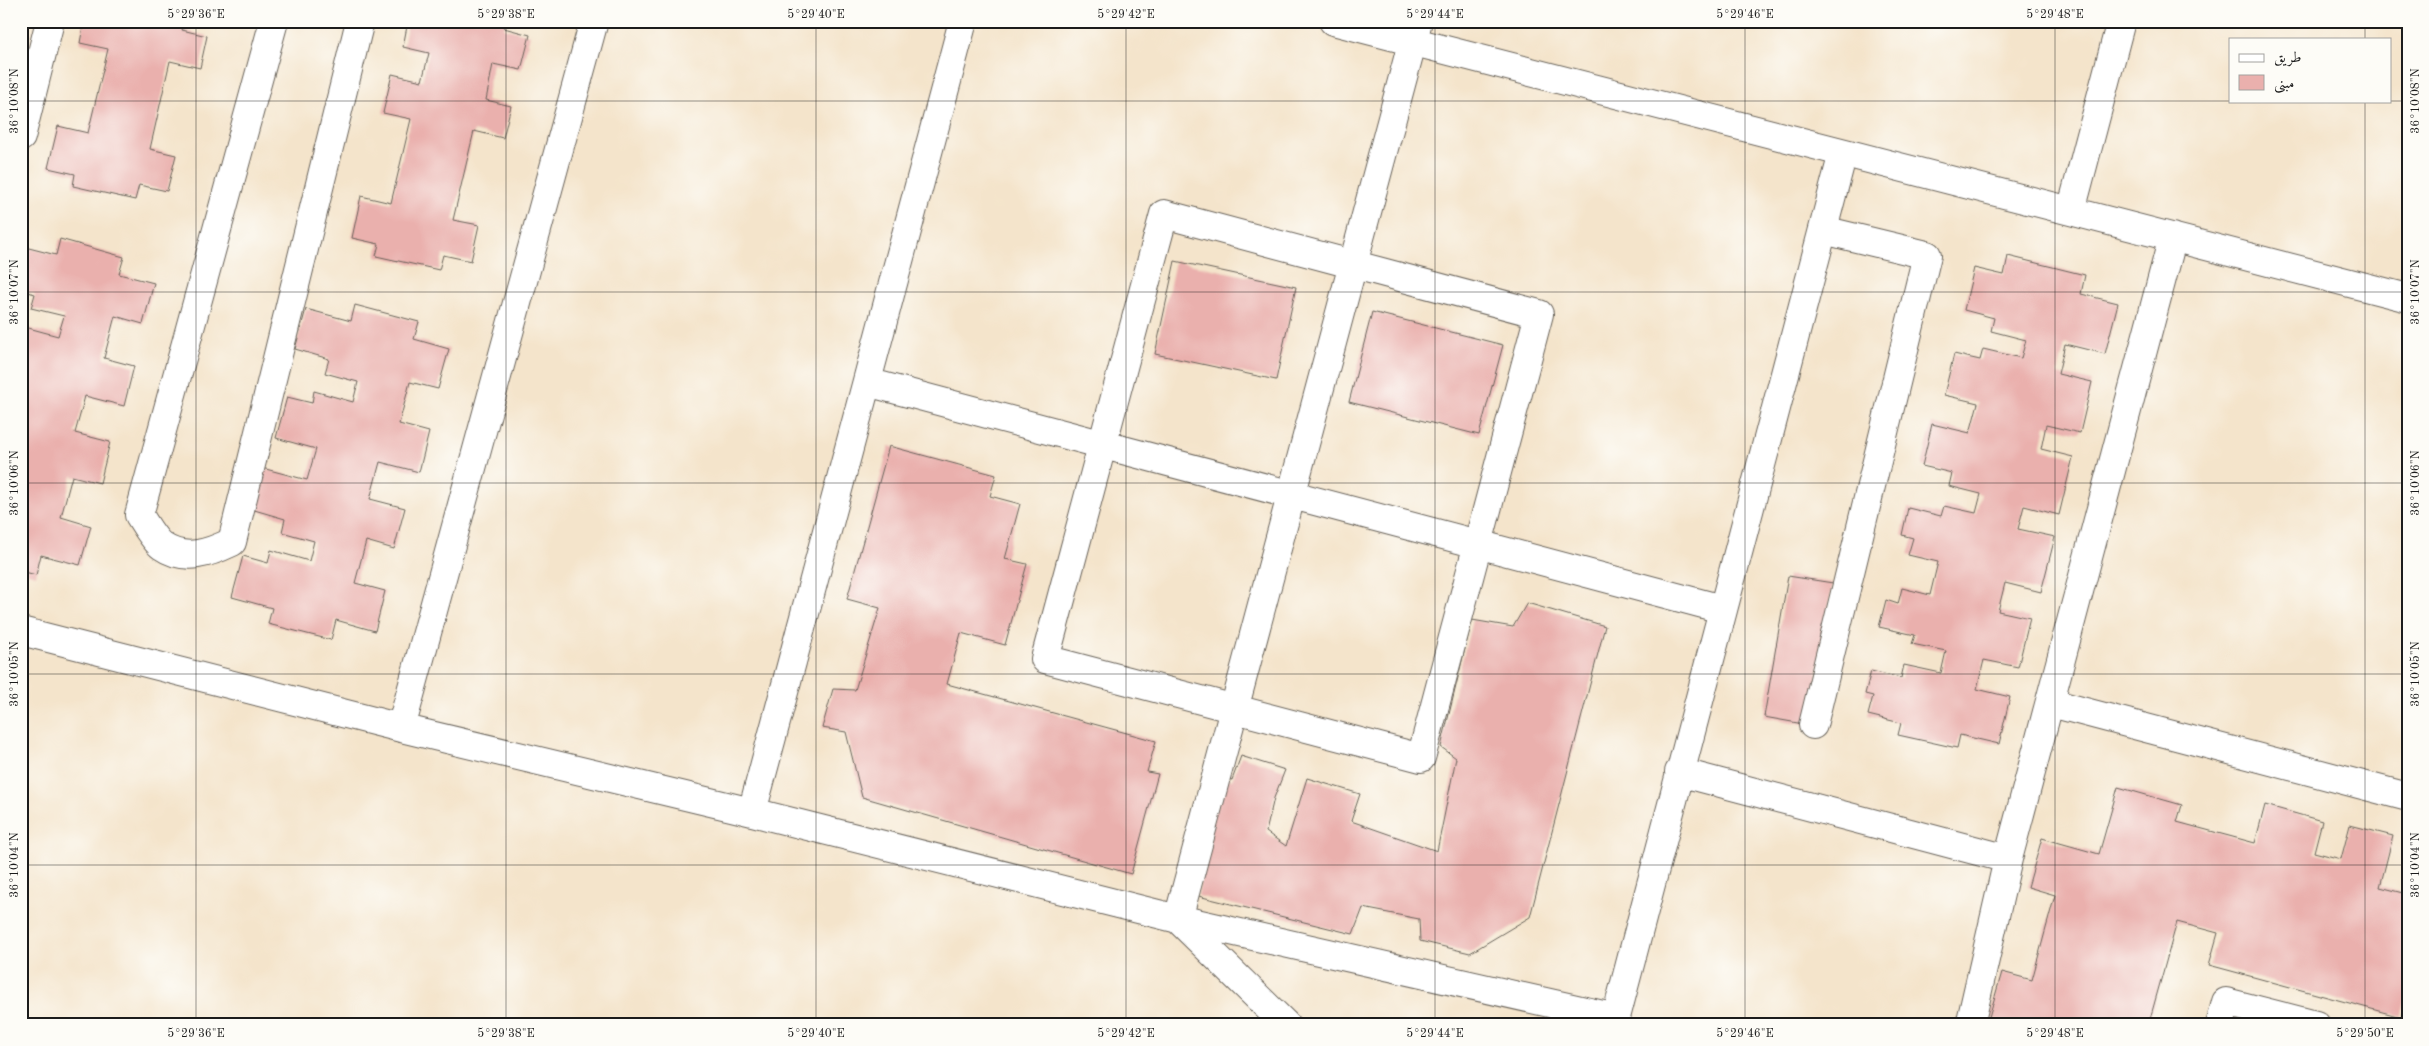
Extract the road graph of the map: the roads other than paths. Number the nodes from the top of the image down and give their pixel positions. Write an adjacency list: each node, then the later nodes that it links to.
1 (50, 21): 9 (street)
2 (274, 21): 3 (street)
3 (360, 21)
4 (594, 21): 25 (street)
5 (963, 21): 16 (street)
6 (1333, 21): 8 (street)
7 (2121, 21): 11 (street)
8 (1415, 32): 10 (street); 14 (street)
9 (21, 136)
10 (1843, 153): 11 (street); 12 (street)
11 (2071, 211): 13 (street)
12 (1823, 230): 20 (street); 24 (street)
13 (2173, 237): 15 (street); 22 (street)
14 (1353, 264): 17 (street); 18 (street); 19 (street)
15 (2408, 298)
16 (867, 382): 17 (street); 28 (street)
17 (1102, 445): 18 (street); 23 (street)
18 (1291, 495): 19 (street); 23 (street)
19 (1478, 545): 20 (street); 23 (street)
20 (1722, 609): 26 (street)
21 (21, 631): 25 (street)
22 (2051, 703): 27 (street); 29 (street)
23 (1234, 708): 30 (street)
24 (1813, 725)
25 (401, 728): 28 (street)
26 (1679, 772): 29 (street); 31 (street)
27 (2408, 797)
28 (752, 812): 30 (street)
29 (2008, 859): 33 (street)
30 (1178, 919): 31 (street); 32 (street)
31 (1615, 1021)
32 (1286, 1025)
33 (1970, 1025)
34 (2220, 1025): 35 (street)
35 (2316, 1025)

